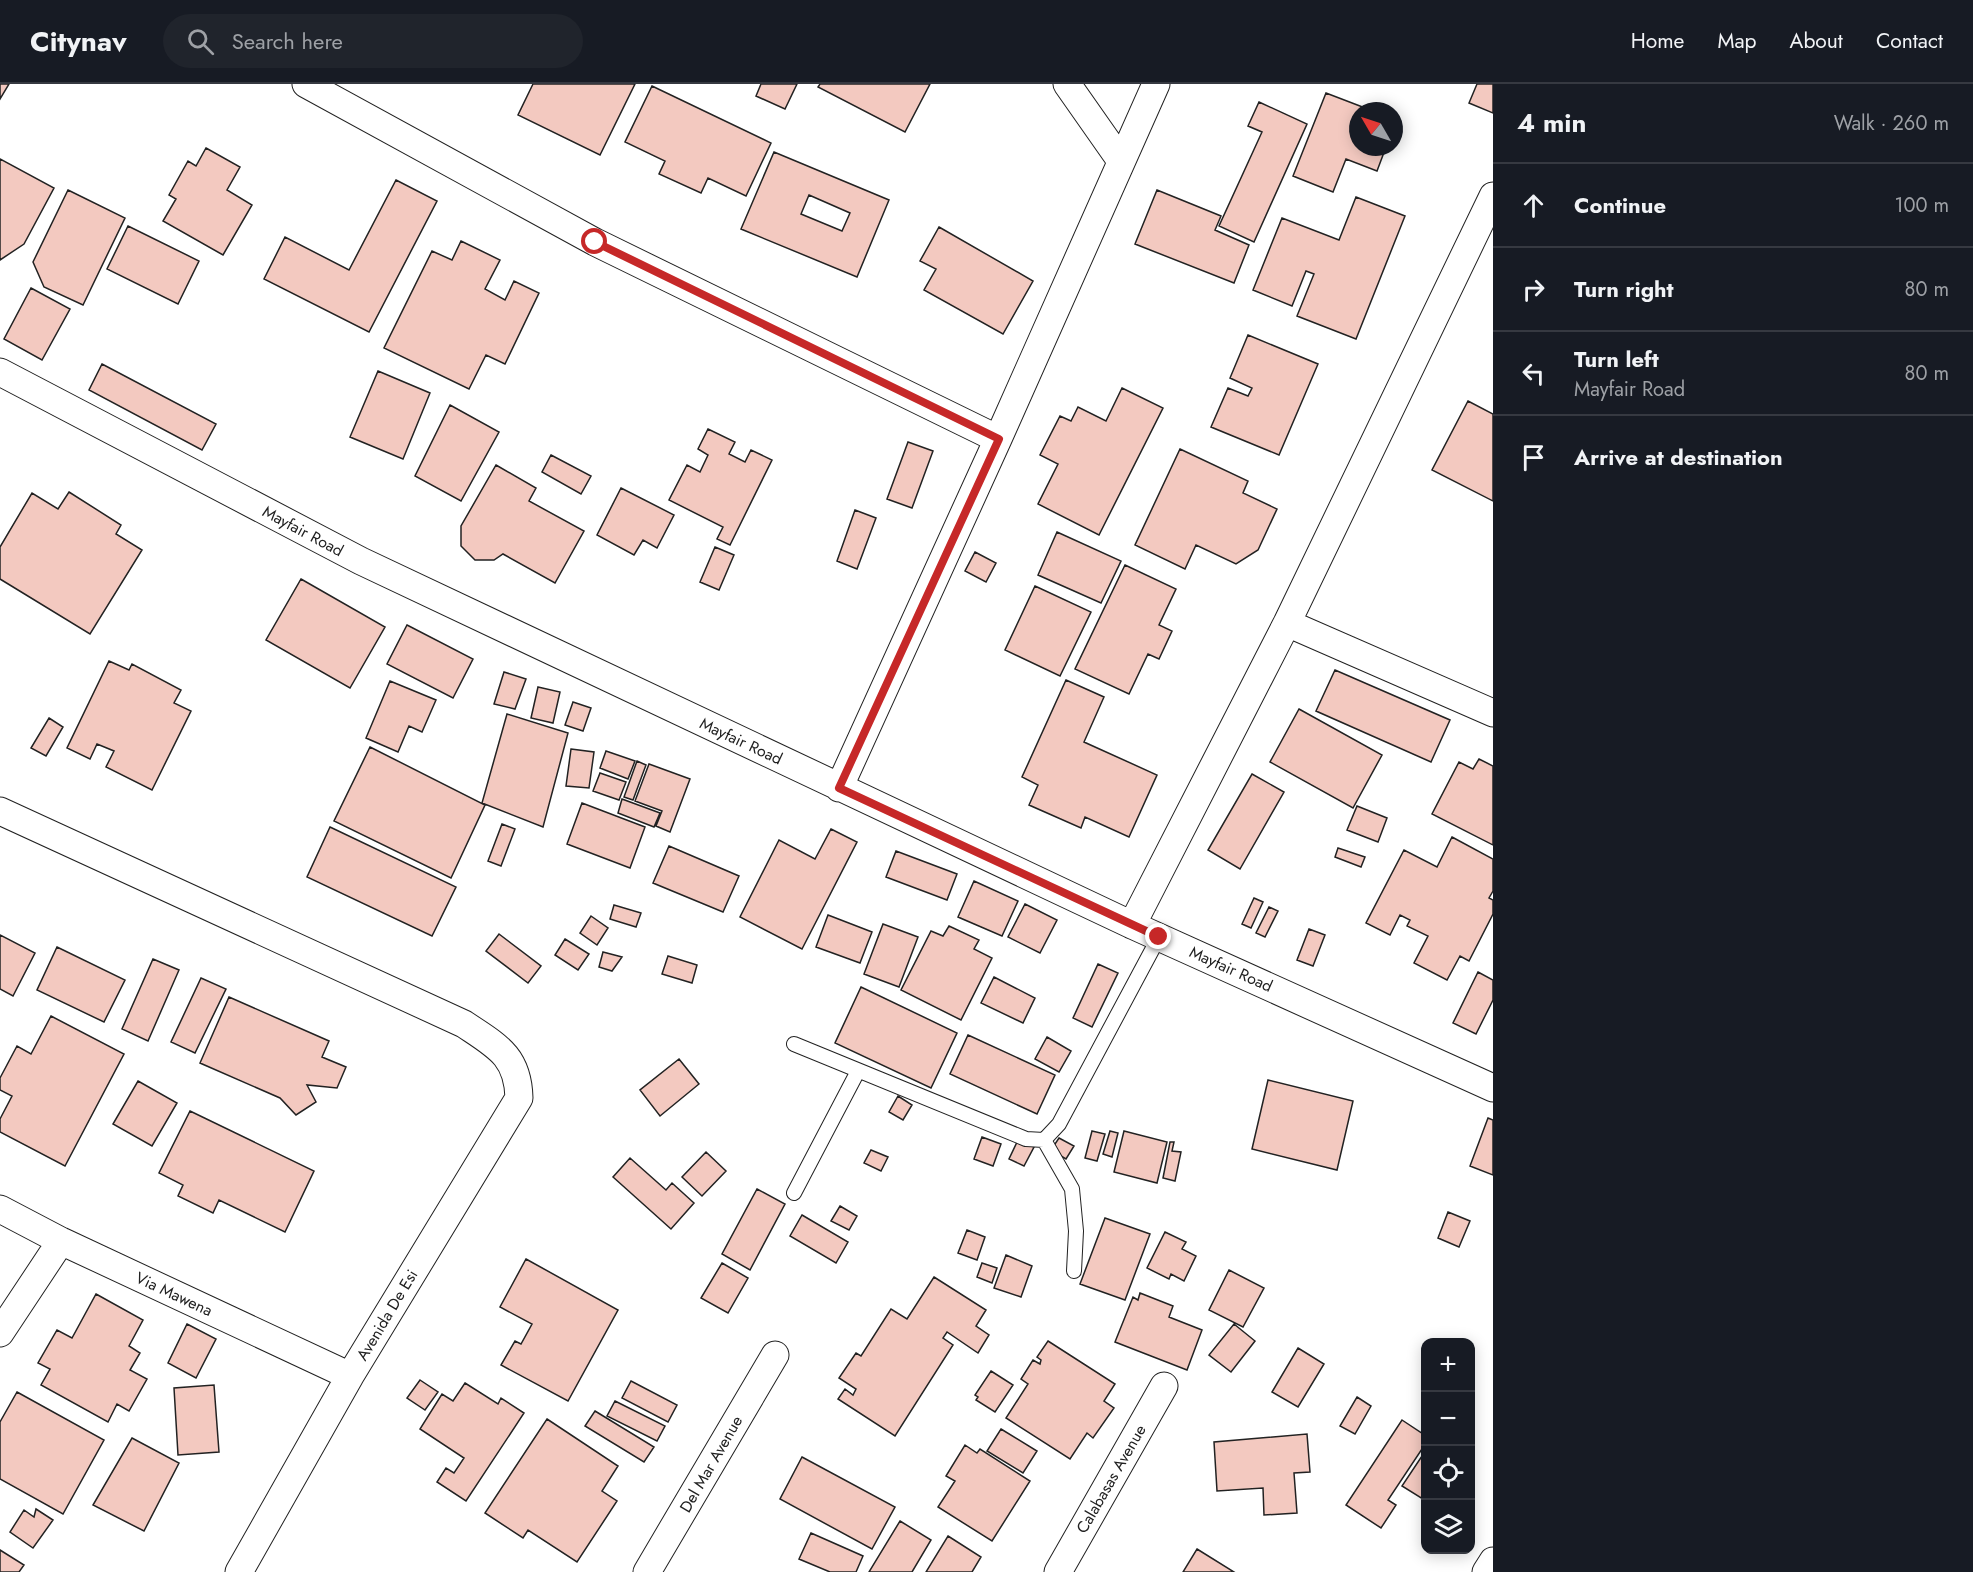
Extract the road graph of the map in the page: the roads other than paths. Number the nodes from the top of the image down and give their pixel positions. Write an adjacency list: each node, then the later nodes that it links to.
1 (306, 84): 7 (street)
2 (1067, 84): 4 (street)
3 (1156, 84): 4 (street)
4 (1121, 160): 7 (street)
5 (1493, 196): 8 (street)
6 (0, 372): 10 (street, Mayfair Road)
7 (999, 439): 10 (street)
8 (1287, 622): 9 (street); 12 (street)
9 (1493, 713)
10 (839, 788): 12 (street, Mayfair Road)
11 (0, 811): 24 (street, Avenida De Esi)
12 (1132, 925): 13 (street, Mayfair Road)
13 (1159, 937): 16 (street, Mayfair Road); 17 (lane)
14 (794, 1044): 15 (lane)
15 (858, 1071): 17 (lane); 18 (lane)
16 (1493, 1088)
17 (1044, 1140): 21 (lane)
18 (794, 1193)
19 (0, 1209): 20 (street, Via Mawena)
20 (61, 1241): 22 (street); 24 (street, Via Mawena)
21 (1074, 1270)
22 (0, 1333)
23 (774, 1355): 28 (street, Del Mar Avenue)
24 (350, 1376): 27 (street, Avenida De Esi)
25 (1164, 1386): 29 (street, Calabasas Avenue)
26 (1493, 1561): 30 (street)
27 (239, 1572)
28 (647, 1572)
29 (1058, 1572)
30 (1486, 1572)

